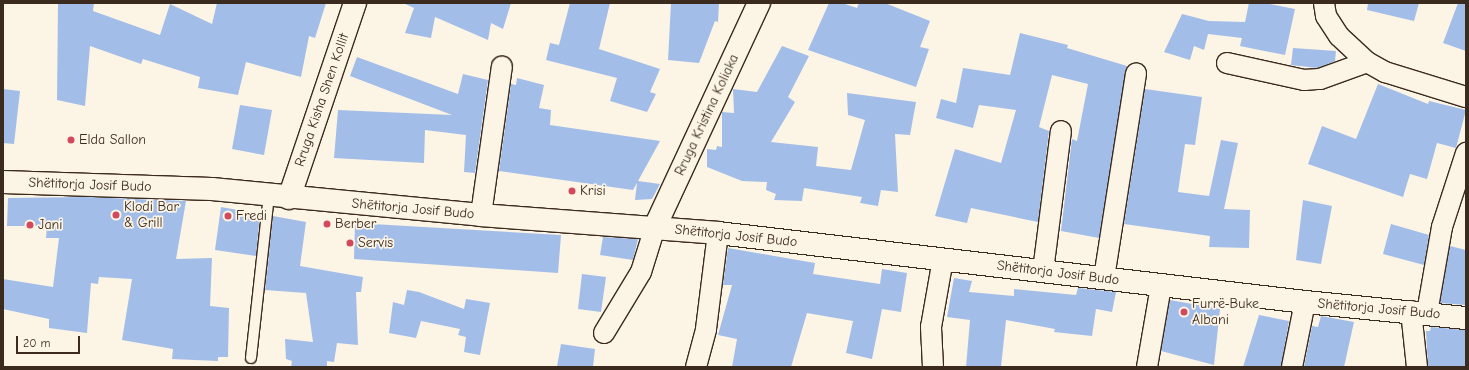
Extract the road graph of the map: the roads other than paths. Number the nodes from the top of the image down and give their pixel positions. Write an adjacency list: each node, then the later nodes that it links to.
1 (355, 3): 12 (main road, Rruga Kisha Shen Kollit)
2 (759, 3): 14 (main road, Rruga Kristina Koliaka)
3 (1324, 3): 4 (street)
4 (1367, 62): 5 (street); 8 (street)
5 (1227, 63)
6 (502, 66): 13 (street)
7 (1136, 73): 18 (street)
8 (1466, 97)
9 (1061, 131): 17 (street)
10 (1466, 153): 21 (street)
11 (3, 182): 12 (main road, Shëtitorja Josif Budo)
12 (279, 196): 13 (main road, Shëtitorja Josif Budo); 24 (lane)
13 (481, 215): 14 (main road, Shëtitorja Josif Budo)
14 (655, 227): 15 (main road, Shëtitorja Josif Budo); 23 (street)
15 (718, 233): 16 (main road, Shëtitorja Josif Budo); 25 (street)
16 (943, 259): 17 (main road, Shëtitorja Josif Budo); 26 (street)
17 (1043, 271): 18 (main road, Shëtitorja Josif Budo)
18 (1104, 278): 19 (main road, Shëtitorja Josif Budo)
19 (1161, 286): 20 (main road, Shëtitorja Josif Budo); 27 (street)
20 (1304, 302): 21 (main road, Shëtitorja Josif Budo); 28 (street)
21 (1419, 312): 22 (main road, Shëtitorja Josif Budo); 29 (street)
22 (1466, 318)
23 (604, 333)
24 (251, 358)
25 (696, 367)
26 (933, 367)
27 (1146, 367)
28 (1292, 367)
29 (1417, 367)

